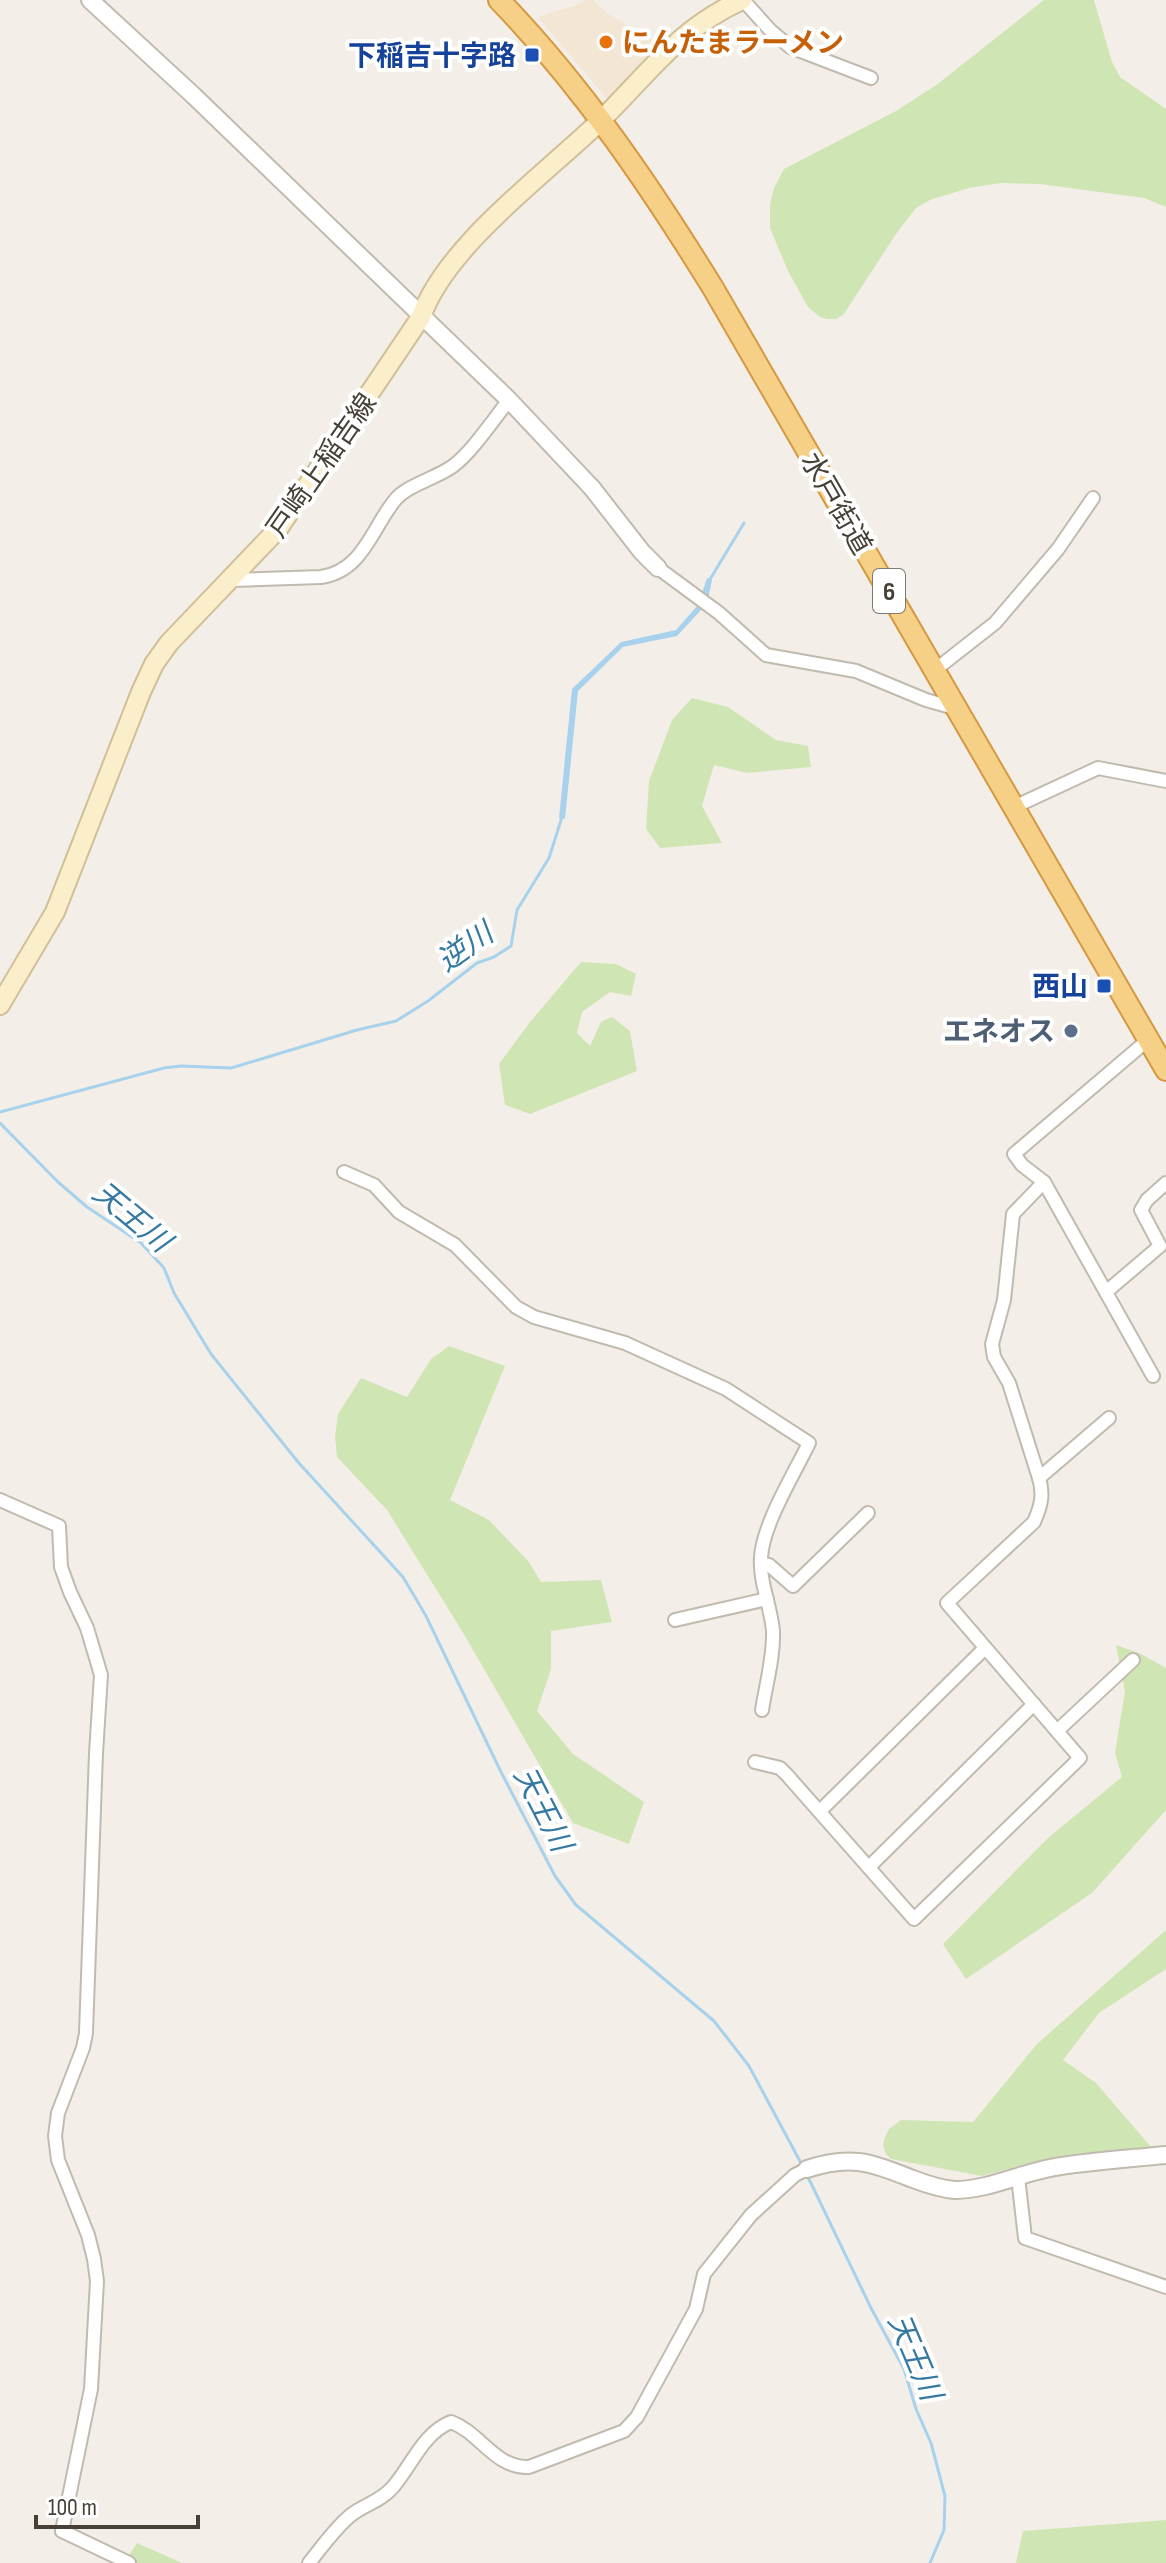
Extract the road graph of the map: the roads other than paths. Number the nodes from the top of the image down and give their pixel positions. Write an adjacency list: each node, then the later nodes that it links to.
1 (90, 0): 6 (street)
2 (499, 0): 5 (highway, 水戸街道 / 6)
3 (743, 0): 4 (street); 5 (main road, 戸崎上稲吉線)
4 (871, 78)
5 (601, 120): 6 (main road, 戸崎上稲吉線); 11 (highway, 水戸街道 / 6)
6 (421, 317): 7 (street); 10 (main road, 戸崎上稲吉線)
7 (509, 400): 9 (street); 10 (street)
8 (1093, 498): 11 (street)
9 (658, 568): 12 (street)
10 (230, 580): 15 (main road, 戸崎上稲吉線)
11 (935, 670): 12 (highway, 水戸街道 / 6)
12 (958, 709): 14 (highway, 水戸街道 / 6)
13 (1165, 783): 14 (street)
14 (1014, 807): 16 (highway, 水戸街道 / 6)
15 (0, 1005)
16 (1149, 1039): 17 (highway, 水戸街道 / 6); 19 (street)
17 (1166, 1070)
18 (344, 1172): 27 (street)
19 (1044, 1182): 21 (street); 24 (street)
20 (1166, 1183): 21 (street)
21 (1106, 1292): 22 (street)
22 (1153, 1376)
23 (1109, 1418): 24 (street)
24 (1039, 1478): 30 (street)
25 (0, 1500): 42 (street)
26 (868, 1513): 27 (street)
27 (761, 1563): 28 (street)
28 (767, 1599): 29 (street); 33 (street)
29 (675, 1620)
30 (985, 1648): 32 (street); 36 (street)
31 (1133, 1660): 34 (street)
32 (1034, 1704): 34 (street); 37 (street)
33 (762, 1710)
34 (1057, 1731): 37 (street)
35 (755, 1762): 36 (street)
36 (820, 1811): 37 (street)
37 (869, 1867)
38 (1166, 2155): 40 (street)
39 (801, 2172): 40 (street); 43 (street)
40 (1018, 2177): 41 (street)
41 (1166, 2287)
42 (129, 2563)
43 (309, 2563)

